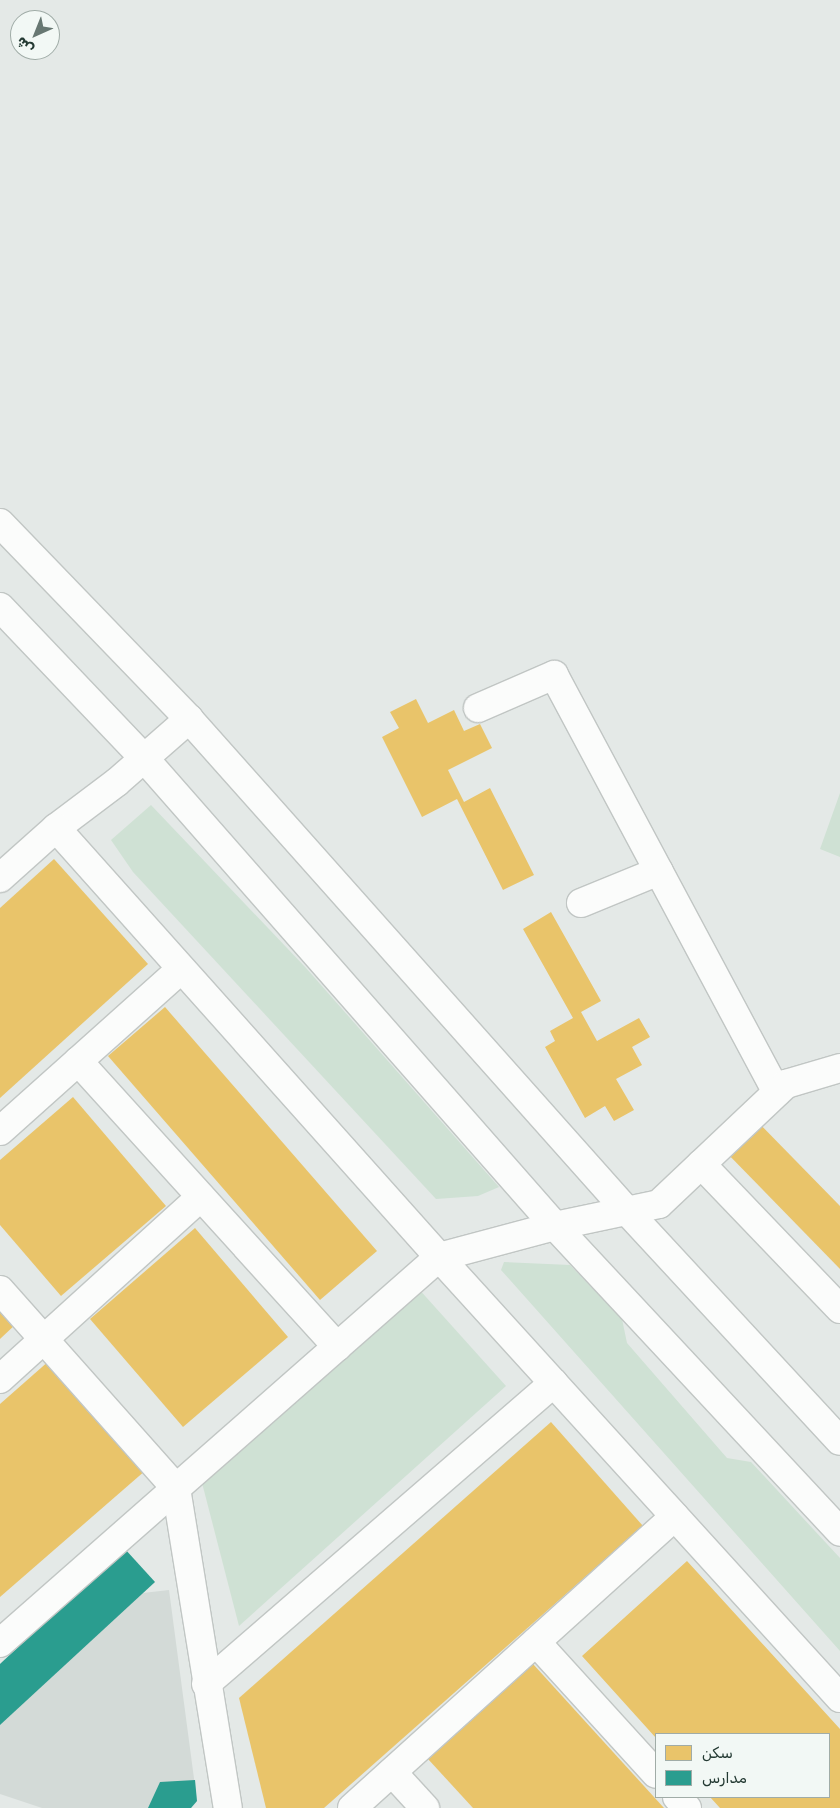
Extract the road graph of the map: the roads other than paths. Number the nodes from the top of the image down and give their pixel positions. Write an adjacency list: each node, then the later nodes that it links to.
1 (0, 523): 4 (street)
2 (0, 607): 5 (street)
3 (478, 708): 7 (street)
4 (188, 719): 5 (street); 17 (street)
5 (144, 758): 6 (street); 18 (street)
6 (56, 828): 8 (street); 10 (street)
7 (659, 871): 9 (street); 13 (street)
8 (0, 878)
9 (581, 903)
10 (181, 969): 11 (street); 19 (street)
11 (78, 1061): 14 (street); 16 (street)
12 (840, 1068): 13 (street)
13 (777, 1092): 15 (street)
14 (0, 1131)
15 (701, 1164): 17 (street); 21 (street)
16 (201, 1197): 22 (street); 23 (street)
17 (627, 1211): 18 (street); 26 (street)
18 (555, 1226): 19 (street); 29 (street)
19 (440, 1257): 23 (street); 25 (street)
20 (0, 1290): 22 (street)
21 (840, 1309)
22 (44, 1340): 24 (street); 27 (street)
23 (337, 1347): 27 (street)
24 (0, 1379)
25 (554, 1383): 28 (street); 32 (street)
26 (840, 1442)
27 (176, 1488): 31 (street); 32 (street)
28 (675, 1516): 30 (street); 33 (street)
29 (840, 1532)
30 (536, 1642): 34 (street); 35 (street)
31 (0, 1643)
32 (206, 1684): 37 (street)
33 (840, 1698)
34 (392, 1772): 38 (street); 39 (street)
35 (655, 1773)
36 (678, 1798): 40 (street)
37 (228, 1808)
38 (352, 1808)
39 (424, 1808)
40 (687, 1808)

